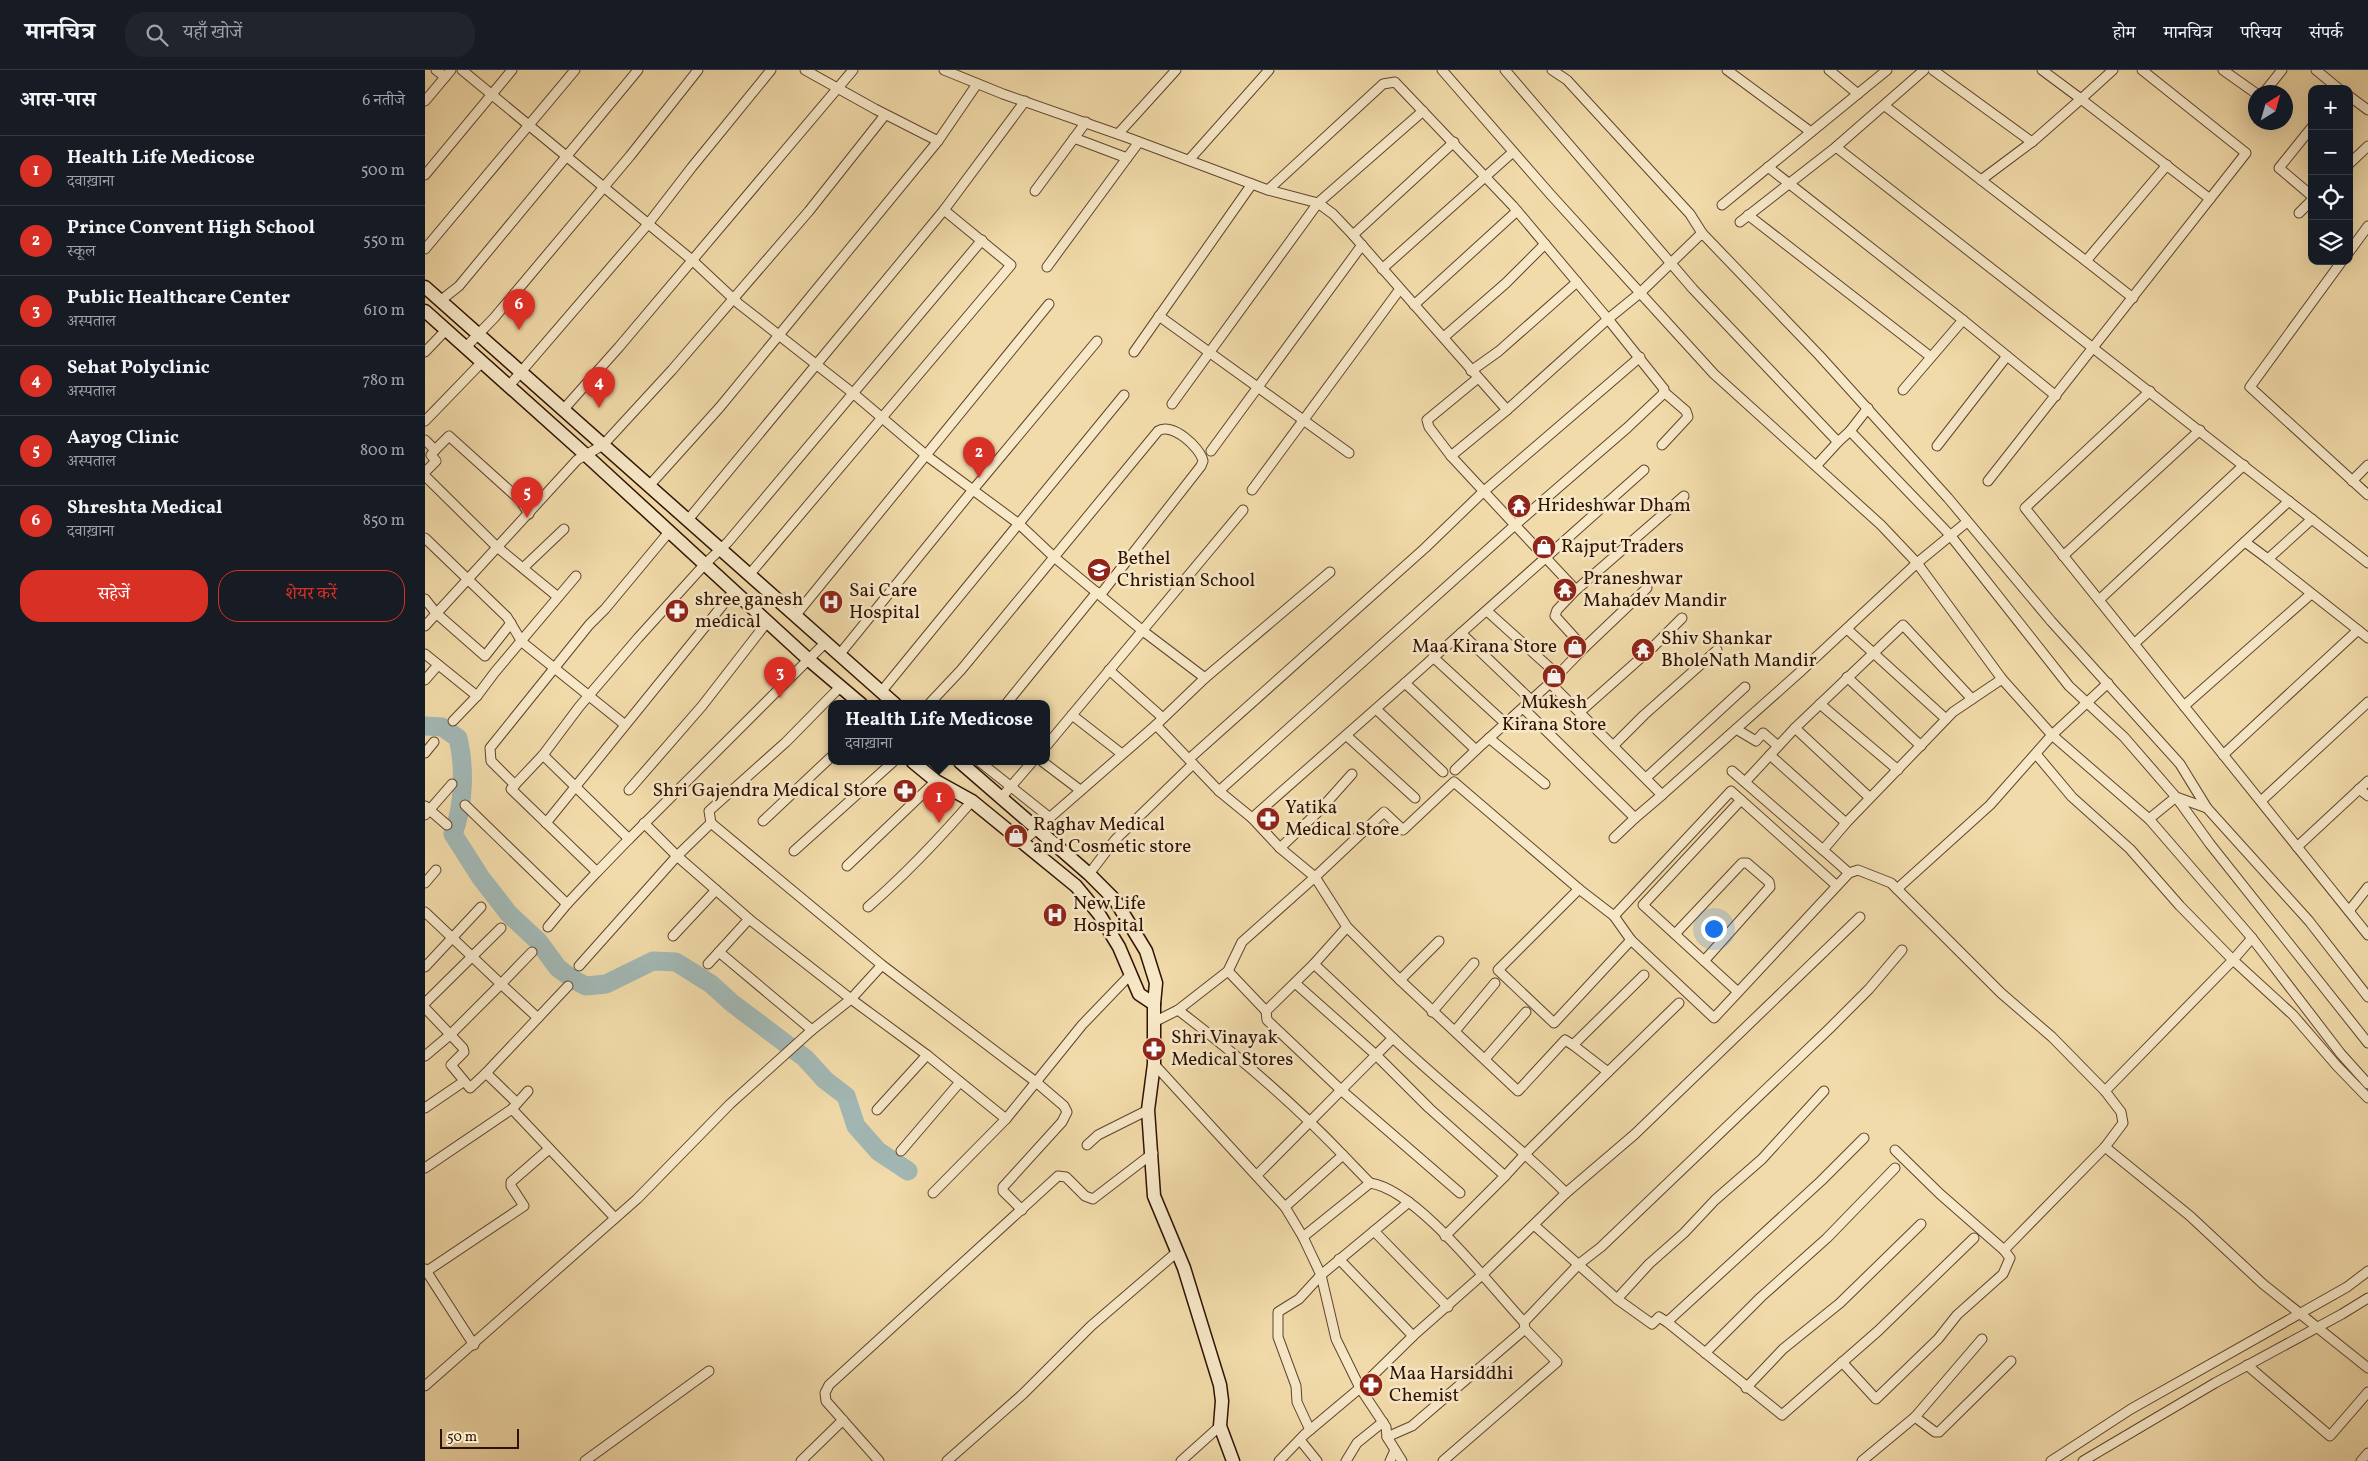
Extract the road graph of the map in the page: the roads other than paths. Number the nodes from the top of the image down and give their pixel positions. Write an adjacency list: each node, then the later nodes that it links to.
1 (436, 70): 27 (street)
2 (462, 70): 34 (street)
3 (512, 70): 34 (street)
4 (575, 70): 44 (street)
5 (637, 70): 56 (street)
6 (698, 70): 67 (street)
7 (771, 70): 80 (street)
8 (805, 70): 31 (street)
9 (853, 70): 31 (street)
10 (944, 70): 28 (street)
11 (1176, 70): 47 (street)
12 (1269, 70): 58 (street)
13 (1442, 70): 55 (street)
14 (1552, 70): 82 (street)
15 (1727, 70): 46 (street)
16 (1829, 70): 33 (street)
17 (1887, 70): 33 (street)
18 (1923, 70): 39 (street)
19 (1933, 70): 52 (street)
20 (2042, 70): 35 (street)
21 (2142, 70): 71 (street)
22 (2223, 70): 32 (street)
23 (2282, 70): 29 (street)
24 (2316, 70): 30 (street)
25 (1509, 72): 91 (street)
26 (2108, 72): 35 (street)
27 (448, 73): 37 (street)
28 (977, 84): 38 (street); 49 (street)
29 (2270, 85)
30 (2334, 85)
31 (838, 87): 42 (street); 89 (street)
32 (2248, 88)
33 (1858, 94): 46 (street)
34 (492, 95): 44 (street); 62 (street)
35 (2081, 99): 52 (street); 60 (street)
36 (2353, 99): 40 (street)
37 (425, 101)
38 (1025, 101): 43 (street); 75 (street)
39 (1885, 106): 54 (street); 64 (street)
40 (2368, 110)
41 (1423, 111): 51 (street); 68 (street); 72 (street)
42 (885, 114): 49 (street); 99 (street)
43 (1086, 122): 47 (street); 48 (street)
44 (528, 125): 56 (street); 88 (street)
45 (2310, 130): 70 (street)
46 (1811, 132): 61 (street)
47 (1118, 134): 50 (street)
48 (1074, 138): 57 (street); 69 (street)
49 (938, 141): 110 (street)
50 (1139, 142): 57 (street); 58 (street)
51 (1454, 142): 63 (street); 83 (street)
52 (2032, 142): 64 (street)
53 (2368, 146): 59 (street)
54 (1836, 147): 65 (street); 114 (street)
55 (1513, 152): 63 (street); 98 (street)
56 (565, 157): 67 (street); 101 (street)
57 (1127, 158): 93 (street)
58 (1189, 160): 66 (street)
59 (2353, 160)
60 (2167, 165): 71 (street); 90 (street)
61 (1768, 167): 65 (street); 74 (street)
62 (425, 175)
63 (1486, 176): 76 (street); 94 (street)
64 (1981, 180): 90 (street)
65 (1788, 183): 78 (street); 107 (street)
66 (1252, 184): 68 (street); 105 (street)
67 (602, 187): 80 (street); 109 (street)
68 (1268, 190): 72 (street)
69 (1035, 191)
70 (2308, 193)
71 (2210, 199): 100 (street)
72 (1318, 203): 83 (street); 117 (street)
73 (2308, 204): 77 (street)
74 (1722, 205)
75 (944, 210): 84 (street); 122 (street)
76 (1517, 211): 85 (street); 103 (street)
77 (2299, 213)
78 (1748, 215): 79 (street); 120 (street)
79 (1740, 222)
80 (648, 224): 89 (street); 123 (street)
81 (2368, 226): 87 (street)
82 (1702, 233): 91 (street); 134 (street)
83 (1353, 235): 86 (street)
84 (982, 240): 130 (street); 137 (street)
85 (1545, 244): 95 (street); 111 (street)
86 (1362, 245): 94 (street); 126 (street)
87 (2353, 247)
88 (425, 249)
89 (692, 260): 99 (street); 135 (street)
90 (2086, 261): 100 (street)
91 (1671, 263): 98 (street); 143 (street)
92 (2339, 265): 158 (street)
93 (1047, 267)
94 (1382, 268): 97 (street)
95 (1577, 282): 106 (street); 124 (street)
96 (425, 288): 101 (street)
97 (1400, 289): 103 (street); 138 (street)
98 (1640, 293): 106 (street); 155 (street)
99 (733, 298): 110 (street); 144 (street)
100 (2133, 298): 114 (street)
101 (440, 301): 109 (street)
102 (1049, 304): 151 (street)
103 (1414, 305): 111 (street)
104 (425, 311): 108 (street)
105 (1159, 316): 116 (street); 117 (street)
106 (1608, 319): 119 (street); 136 (street)
107 (1963, 320): 118 (street); 120 (street)
108 (446, 330): 113 (street); 115 (street)
109 (478, 334): 113 (street); 123 (street)
110 (778, 336): 122 (street); 160 (street)
111 (1444, 337): 124 (street)
112 (1097, 342): 161 (street)
113 (465, 348): 121 (street)
114 (2095, 348): 128 (street); 132 (street)
115 (425, 352)
116 (1134, 352)
117 (1209, 352): 126 (street); 133 (street)
118 (2007, 356): 132 (street); 146 (street)
119 (1640, 357): 129 (street); 163 (street)
120 (1931, 357): 127 (street)
121 (482, 362): 125 (street); 139 (street)
122 (815, 365): 130 (street); 170 (street)
123 (521, 373): 125 (street); 135 (street)
124 (1475, 375): 136 (street); 152 (street)
125 (508, 387): 150 (street)
126 (1257, 387): 138 (street); 148 (street)
127 (1903, 390)
128 (2150, 391): 140 (street); 182 (street)
129 (1664, 392): 145 (street); 173 (street)
130 (854, 394): 137 (street); 180 (street)
131 (1124, 396): 172 (street)
132 (2057, 396): 159 (street)
133 (1172, 404)
134 (1868, 408): 141 (street); 171 (street)
135 (563, 410): 144 (street)
136 (1507, 410): 152 (street)
137 (882, 418): 151 (street); 190 (street)
138 (1303, 420): 149 (street); 162 (street)
139 (425, 421)
140 (2199, 430): 153 (street); 182 (street)
141 (1849, 431): 143 (street); 176 (street)
142 (425, 440): 147 (street)
143 (1838, 442): 155 (street)
144 (603, 445): 150 (street); 160 (street)
145 (1662, 445)
146 (1937, 446)
147 (435, 450): 157 (street); 168 (street)
148 (1211, 451)
149 (1349, 453)
150 (587, 456): 168 (street); 175 (street)
151 (927, 456): 161 (street); 203 (street)
152 (1451, 456): 163 (street)
153 (2244, 465): 166 (street); 200 (street)
154 (2368, 465): 158 (street)
155 (1816, 466): 185 (street)
156 (1644, 470): 183 (street)
157 (425, 474): 179 (street)
158 (2353, 480): 164 (street)
159 (1988, 482)
160 (649, 486): 170 (street)
161 (972, 490): 172 (street); 220 (street)
162 (1251, 490)
163 (1483, 492): 173 (street); 277 (street)
164 (2368, 495)
165 (1684, 496): 195 (street)
166 (2289, 501): 169 (street); 178 (street)
167 (1243, 510): 209 (street)
168 (529, 514): 179 (street)
169 (2312, 519): 184 (street); 186 (street)
170 (687, 521): 180 (street)
171 (1967, 522): 176 (street); 233 (street)
172 (1019, 524): 181 (street); 236 (street)
173 (1515, 525): 183 (street); 301 (street)
174 (564, 529): 188 (street)
175 (669, 532): 187 (street); 224 (street)
176 (1950, 535): 185 (street); 245 (street)
177 (425, 538): 192 (street)
178 (2245, 542): 184 (street); 215 (street)
179 (497, 548): 188 (street); 192 (street)
180 (721, 550): 187 (street); 190 (street)
181 (1054, 556): 196 (street); 196 (street); 242 (street)
182 (2063, 556): 200 (street)
183 (1545, 558): 195 (street); 201 (street)
184 (2268, 559): 197 (street)
185 (1917, 562): 208 (street); 229 (street)
186 (2368, 563)
187 (704, 565): 194 (street); 237 (street)
188 (523, 568): 198 (street)
189 (1330, 572): 228 (street)
190 (749, 575): 203 (street)
191 (576, 576): 198 (street)
192 (468, 578): 202 (street); 206 (street)
193 (1647, 588): 216 (street)
194 (734, 590): 205 (street); 256 (street)
195 (1576, 590): 216 (street)
196 (1099, 593): 209 (street); 243 (street)
197 (2311, 594): 210 (street); 248 (street)
198 (558, 597): 213 (street)
199 (425, 599): 202 (street)
200 (2099, 600): 215 (street)
201 (1487, 611): 211 (street); 226 (street)
202 (436, 613): 206 (street); 207 (street)
203 (795, 616): 214 (street)
204 (1682, 618): 251 (street)
205 (768, 622): 222 (street); 299 (street)
206 (511, 623): 213 (street)
207 (425, 626)
208 (1847, 629): 218 (street); 260 (street)
209 (1143, 630): 225 (street); 228 (street)
210 (2358, 630): 212 (street); 275 (street)
211 (1461, 633): 221 (street); 244 (street)
212 (2368, 638)
213 (522, 642): 224 (street); 238 (street)
214 (825, 642): 220 (street); 222 (street)
215 (2134, 644): 248 (street)
216 (1584, 648): 226 (street)
217 (1717, 650): 266 (street)
218 (1873, 653): 227 (street); 239 (street); 254 (street)
219 (425, 654): 223 (street)
220 (839, 655): 236 (street)
221 (1433, 657): 231 (street); 257 (street)
222 (809, 660): 234 (street); 320 (street)
223 (438, 664): 230 (street); 238 (street)
224 (556, 669): 237 (street); 295 (street)
225 (1109, 670): 252 (street); 253 (street)
226 (1558, 675): 232 (street)
227 (1847, 677): 247 (street); 268 (street)
228 (1205, 678): 253 (street)
229 (2002, 679): 239 (street); 261 (street)
230 (425, 680)
231 (1405, 683): 250 (street); 269 (street)
232 (1550, 683): 244 (street); 251 (street)
233 (2108, 683): 245 (street); 312 (street)
234 (841, 686): 240 (street); 321 (street)
235 (1745, 687): 289 (street)
236 (881, 692): 241 (street)
237 (589, 695): 256 (street); 273 (street)
238 (477, 696): 255 (street)
239 (1972, 699): 254 (street)
240 (857, 700)
241 (890, 700)
242 (933, 700)
243 (1009, 700)
244 (1531, 700): 249 (street)
245 (2087, 702): 261 (street); 303 (street)
246 (2368, 702): 310 (street)
247 (1820, 704): 259 (street); 285 (street)
248 (2184, 706): 275 (street)
249 (1523, 708): 257 (street); 316 (street)
250 (1377, 710): 262 (street); 287 (street)
251 (1580, 712): 266 (street)
252 (1072, 715): 264 (street); 271 (street)
253 (1163, 718): 258 (street)
254 (1946, 719): 268 (street)
255 (453, 721)
256 (624, 724): 296 (street)
257 (1506, 724): 263 (street)
258 (1156, 725): 271 (street); 277 (street)
259 (1795, 728): 267 (street); 305 (street)
260 (1736, 729): 267 (street); 302 (street)
261 (2053, 735): 272 (street); 317 (street)
262 (1347, 736): 307 (street); 315 (street)
263 (1489, 738): 269 (street); 294 (street)
264 (1050, 741)
265 (435, 742): 270 (street)
266 (1613, 746): 289 (street)
267 (1778, 746): 274 (street)
268 (1921, 746): 285 (street)
269 (1476, 750): 284 (street)
270 (425, 753)
271 (1122, 754): 300 (street)
272 (2036, 754): 344 (street); 369 (street)
273 (543, 755): 295 (street); 296 (street)
274 (1770, 755): 292 (street); 322 (street)
275 (2223, 755): 310 (street)
276 (828, 760): 318 (street)
277 (1191, 761): 301 (street); 337 (street)
278 (890, 765): 331 (street)
279 (917, 765): 290 (street)
280 (963, 765): 306 (street)
281 (985, 765): 297 (street)
282 (1029, 765): 297 (street)
283 (1047, 765): 300 (street)
284 (1455, 770)
285 (1898, 770): 305 (street)
286 (1732, 771): 292 (street)
287 (1443, 772)
288 (1352, 774): 329 (street)
289 (1646, 778): 302 (street)
290 (936, 781): 309 (street); 333 (street)
291 (2368, 781): 298 (street)
292 (1745, 782): 330 (street)
293 (451, 784): 313 (street)
294 (1545, 784)
295 (515, 785): 319 (street)
296 (576, 786): 319 (street); 326 (street)
297 (1011, 787): 306 (street); 314 (street)
298 (2359, 789): 304 (street); 328 (street)
299 (629, 790)
300 (1080, 790): 314 (street)
301 (1219, 791): 315 (street)
302 (1661, 795): 316 (street)
303 (2176, 796): 312 (street); 317 (street); 402 (street)
304 (2368, 796)
305 (1869, 797): 322 (street)
306 (1001, 798): 324 (street)
307 (1415, 798)
308 (1741, 800): 340 (street); 345 (street); 347 (street)
309 (972, 801): 327 (street); 349 (street)
310 (2261, 801): 328 (street)
311 (465, 805): 346 (street)
312 (2207, 808): 386 (street)
313 (427, 810): 323 (street)
314 (1049, 817): 324 (street)
315 (1253, 818): 329 (street)
316 (1635, 818): 325 (street)
317 (2149, 819): 362 (street)
318 (763, 821)
319 (545, 822): 335 (street)
320 (644, 823): 326 (street); 332 (street)
321 (711, 823): 332 (street); 374 (street)
322 (1846, 823): 330 (street)
323 (447, 825)
324 (1037, 828): 327 (street); 337 (street)
325 (1614, 838)
326 (629, 839): 335 (street)
327 (1023, 841): 378 (street)
328 (2297, 847): 350 (street)
329 (1280, 848): 338 (street)
330 (1823, 850): 336 (street)
331 (794, 851)
332 (677, 856): 343 (street); 375 (street)
333 (847, 866)
334 (436, 870): 339 (street)
335 (597, 872): 346 (street)
336 (1849, 873): 340 (street); 344 (street)
337 (1089, 874): 390 (street)
338 (1315, 876): 342 (street); 356 (street); 377 (street)
339 (425, 883)
340 (1837, 886): 385 (street)
341 (2368, 887): 350 (street)
342 (1579, 889): 352 (street); 363 (street)
343 (715, 890): 354 (street); 360 (street)
344 (1897, 890): 418 (street)
345 (1633, 896): 347 (street); 352 (street)
346 (567, 904): 355 (street)
347 (1643, 905): 358 (street)
348 (481, 907): 361 (street)
349 (868, 907)
350 (2349, 911): 359 (street)
351 (425, 912): 361 (street)
352 (1614, 916): 363 (street)
353 (1860, 917): 442 (street)
354 (749, 919): 367 (street); 387 (street)
355 (548, 927)
356 (1347, 927): 373 (street); 380 (street)
357 (501, 928): 368 (street)
358 (1675, 934): 370 (street); 370 (street)
359 (2368, 935)
360 (673, 936)
361 (453, 937): 368 (street); 376 (street)
362 (2252, 938): 369 (street); 414 (street)
363 (1631, 940): 385 (street)
364 (1439, 941): 380 (street)
365 (1902, 950): 456 (street)
366 (532, 952): 383 (street)
367 (719, 952): 372 (street); 398 (street)
368 (474, 956): 383 (street); 388 (street)
369 (2233, 960): 418 (street); 419 (street)
370 (1704, 961): 385 (street)
371 (1474, 963): 394 (street)
372 (708, 964)
373 (1314, 964): 381 (street); 401 (street)
374 (882, 965): 387 (street); 413 (street)
375 (579, 966)
376 (425, 967)
377 (1228, 971): 392 (street); 393 (street)
378 (1131, 974): 390 (street); 413 (street)
379 (1644, 975): 403 (street)
380 (1400, 980): 394 (street)
381 (1295, 983): 393 (street); 406 (street)
382 (1495, 983): 399 (street)
383 (501, 984): 396 (street); 400 (street)
384 (568, 986): 396 (street)
385 (1738, 992)
386 (2368, 996)
387 (851, 999): 398 (street); 404 (street)
388 (425, 1003)
389 (1679, 1003): 409 (street)
390 (1154, 1004): 397 (street)
391 (425, 1008): 400 (street)
392 (1178, 1010): 397 (street); 425 (street)
393 (1265, 1011): 415 (street)
394 (1432, 1012): 399 (street)
395 (1526, 1012): 407 (street)
396 (538, 1018): 410 (street)
397 (1155, 1022): 408 (street)
398 (812, 1030): 446 (street)
399 (1455, 1031): 407 (street)
400 (451, 1034): 405 (street); 411 (street)
401 (1393, 1038): 406 (street); 433 (street)
402 (2368, 1043)
403 (1573, 1045): 407 (street); 409 (street)
404 (927, 1055): 412 (street); 422 (street)
405 (425, 1056)
406 (1376, 1056): 415 (street); 438 (street)
407 (1485, 1059)
408 (1154, 1064): 423 (street); 437 (street)
409 (1608, 1072): 433 (street)
410 (486, 1073): 411 (street); 420 (street)
411 (463, 1082): 421 (street)
412 (960, 1082): 424 (street); 431 (street)
413 (1036, 1082): 424 (street); 445 (street)
414 (2368, 1084)
415 (1341, 1090): 425 (street); 441 (street)
416 (1824, 1090): 461 (street)
417 (528, 1091): 420 (street)
418 (2105, 1091): 428 (street)
419 (2368, 1098)
420 (515, 1106): 429 (street); 435 (street)
421 (425, 1108)
422 (877, 1110)
423 (1148, 1110): 427 (street); 432 (street)
424 (1006, 1119): 440 (street)
425 (1310, 1121): 434 (street); 437 (street)
426 (1864, 1138): 465 (street)
427 (1087, 1145)
428 (2105, 1147): 453 (street); 464 (street)
429 (549, 1149): 446 (street); 457 (street)
430 (1895, 1150): 453 (street)
431 (901, 1151)
432 (1153, 1153): 445 (street); 454 (street)
433 (1526, 1153): 438 (street); 442 (street)
434 (1343, 1155): 439 (street); 444 (street)
435 (425, 1168)
436 (1895, 1168): 471 (street)
437 (1257, 1175): 444 (street)
438 (1505, 1176): 450 (street)
439 (1370, 1183): 443 (street); 451 (street)
440 (933, 1193)
441 (1460, 1193)
442 (1566, 1193): 448 (street)
443 (1409, 1202): 449 (street); 450 (street)
444 (1285, 1207): 451 (street)
445 (1022, 1210): 482 (street)
446 (615, 1218): 470 (street)
447 (1921, 1224): 479 (street)
448 (1533, 1225): 456 (street); 460 (street)
449 (1374, 1231): 455 (street); 463 (street)
450 (1445, 1236): 460 (street)
451 (1303, 1237): 459 (street)
452 (1974, 1238): 473 (street)
453 (2004, 1250): 473 (street)
454 (1177, 1252): 484 (street); 494 (street)
455 (1339, 1259): 459 (street); 468 (street)
456 (1579, 1264): 461 (street); 466 (street)
457 (426, 1270): 470 (street)
458 (2368, 1271): 464 (street)
459 (1321, 1275): 478 (street); 485 (street)
460 (1481, 1276): 463 (street); 466 (street)
461 (1617, 1298): 465 (street)
462 (2368, 1298): 467 (street)
463 (1448, 1306): 468 (street)
464 (2300, 1314): 467 (street); 503 (street)
465 (1667, 1322): 471 (street)
466 (1524, 1326): 486 (street); 501 (street)
467 (2317, 1328): 474 (street); 475 (street)
468 (1413, 1336): 478 (street)
469 (1982, 1339): 481 (street)
470 (474, 1345): 477 (street)
471 (1705, 1353): 479 (street)
472 (2011, 1361): 481 (street)
473 (1842, 1362): 479 (street)
474 (2247, 1366): 480 (street); 504 (street)
475 (2368, 1368)
476 (709, 1371): 491 (street)
477 (425, 1386)
478 (1360, 1388): 483 (street); 485 (street)
479 (1747, 1388)
480 (2368, 1392)
481 (1915, 1417): 502 (street)
482 (843, 1420): 492 (street); 493 (street)
483 (1383, 1422): 486 (street); 498 (street)
484 (1220, 1426): 495 (street); 496 (street)
485 (1310, 1430): 487 (street)
486 (1387, 1437): 488 (street)
487 (1300, 1440): 490 (street); 497 (street)
488 (1395, 1450): 499 (street); 500 (street)
489 (2368, 1453): 505 (street)
490 (1281, 1460)
491 (585, 1461)
492 (801, 1461)
493 (879, 1461)
494 (947, 1461)
495 (1181, 1461)
496 (1233, 1461)
497 (1317, 1461)
498 (1346, 1461)
499 (1390, 1461)
500 (1402, 1461)
501 (1443, 1461)
502 (1862, 1461)
503 (2051, 1461)
504 (2083, 1461)
505 (2361, 1461)

